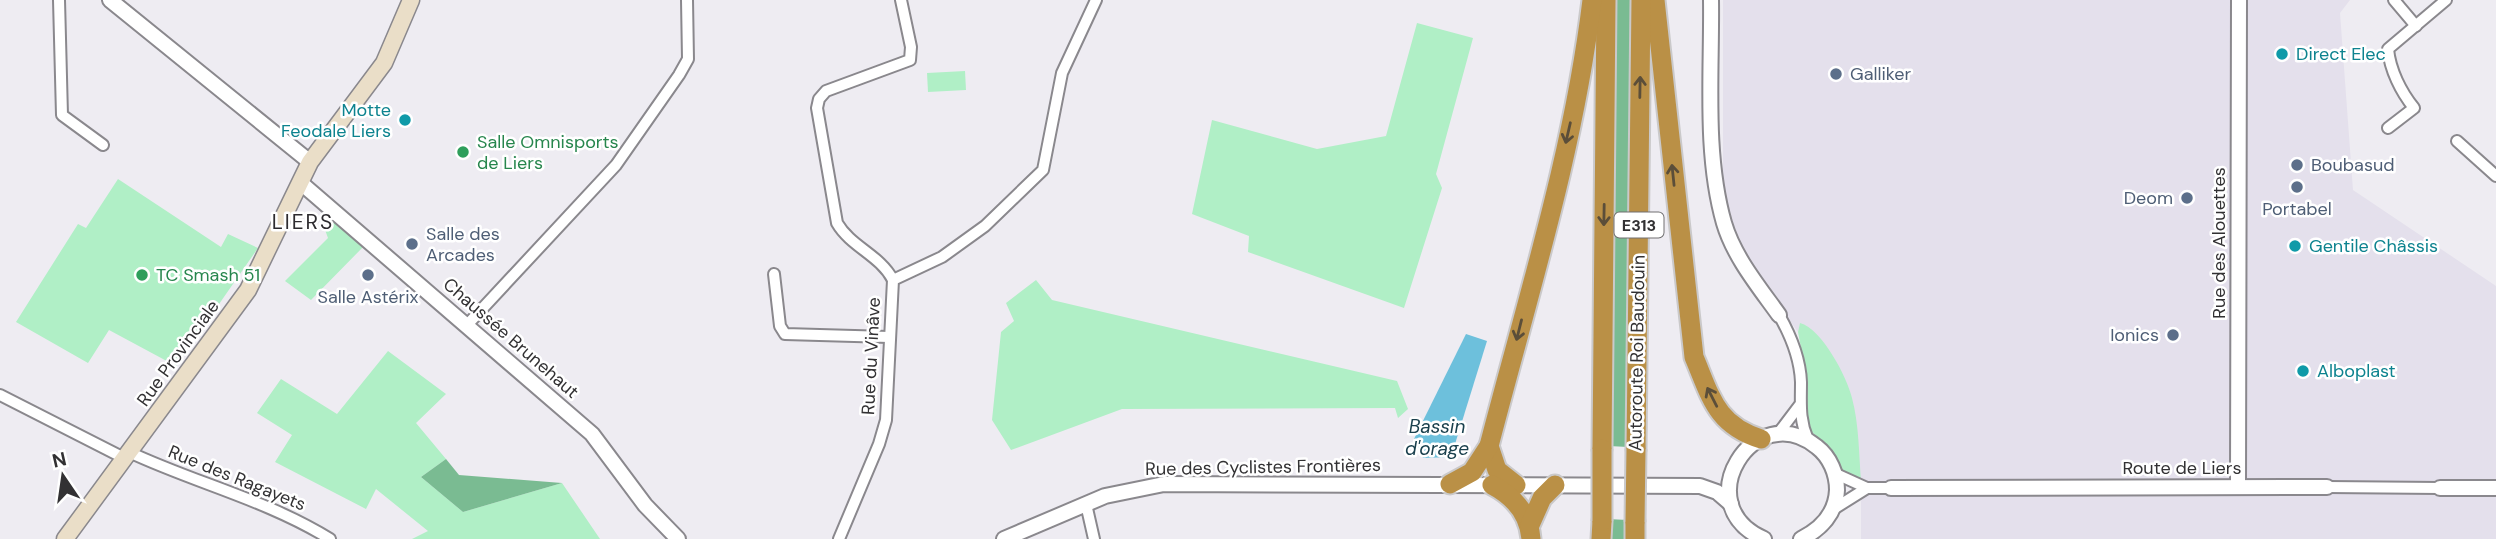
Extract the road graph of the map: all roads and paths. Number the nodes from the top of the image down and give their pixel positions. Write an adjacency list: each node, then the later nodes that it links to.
1 (59, 0): 18 (street)
2 (110, 0): 19 (street)
3 (411, 0): 19 (main road, Rue Provinciale)
4 (687, 0): 25 (street)
5 (901, 0): 23 (street)
6 (1096, 0): 23 (street, Rue du Vinâve)
7 (1592, 0): 31 (highway, one-way to 31)
8 (1606, 0): 49 (highway, Autoroute Roi Baudouin / E313, one-way to 49, bridge)
9 (1641, 0): 50 (highway, Autoroute Roi Baudouin / E313, one-way to 9, bridge)
10 (1655, 0): 29 (highway, one-way to 10)
11 (1711, 0): 24 (street)
12 (2239, 0): 40 (street, Rue des Alouettes)
13 (2394, 0): 15 (street)
14 (2446, 0): 15 (street)
15 (2416, 26): 16 (street)
16 (2388, 128)
17 (2456, 141): 20 (street)
18 (103, 145)
19 (310, 162): 21 (main road, Rue Provinciale)
20 (2496, 176)
21 (301, 183): 25 (street, Chaussée Brunehaut); 32 (main road, Rue Provinciale)
22 (774, 274): 26 (street)
23 (893, 280): 26 (street, Rue du Vinâve)
24 (1779, 315): 28 (street)
25 (468, 324): 55 (street, Chaussée Brunehaut)
26 (889, 337): 56 (street, Rue du Vinâve)
27 (0, 395): 32 (street, Rue des Ragayets)
28 (1799, 406): 29 (street); 30 (street)
29 (1769, 437): 30 (street); 33 (street)
30 (1808, 440): 34 (street)
31 (1489, 446): 35 (highway); 37 (highway)
32 (126, 455): 53 (main road, Rue Provinciale); 54 (street, Rue des Ragayets)
33 (1734, 466): 39 (street); 47 (street)
34 (1834, 473): 42 (street, Route de Liers); 48 (street)
35 (1450, 484): 36 (street, Rue des Cyclistes Frontières); 46 (street, Rue des Cyclistes Frontières)
36 (1493, 485): 37 (street, Rue des Cyclistes Frontières); 51 (highway)
37 (1516, 485): 38 (street, Rue des Cyclistes Frontières)
38 (1555, 485): 39 (street, Rue des Cyclistes Frontières); 51 (highway)
39 (1700, 486): 47 (street, Rue des Cyclistes Frontières)
40 (2238, 487): 41 (street, Route de Liers); 43 (street, Route de Liers)
41 (2327, 487): 44 (street, Route de Liers)
42 (1867, 488): 43 (street, Route de Liers); 48 (street)
43 (1891, 488)
44 (2440, 488): 45 (street, Route de Liers)
45 (2496, 488)
46 (1086, 504): 57 (street, Rue des Cyclistes Frontières); 58 (street)
47 (1731, 504): 59 (street)
48 (1832, 510): 52 (street)
49 (1602, 530)
50 (1635, 531)
51 (1531, 532)
52 (1809, 537)
53 (65, 539)
54 (331, 539)
55 (678, 539)
56 (839, 539)
57 (1004, 539)
58 (1094, 539)
59 (1764, 539)

